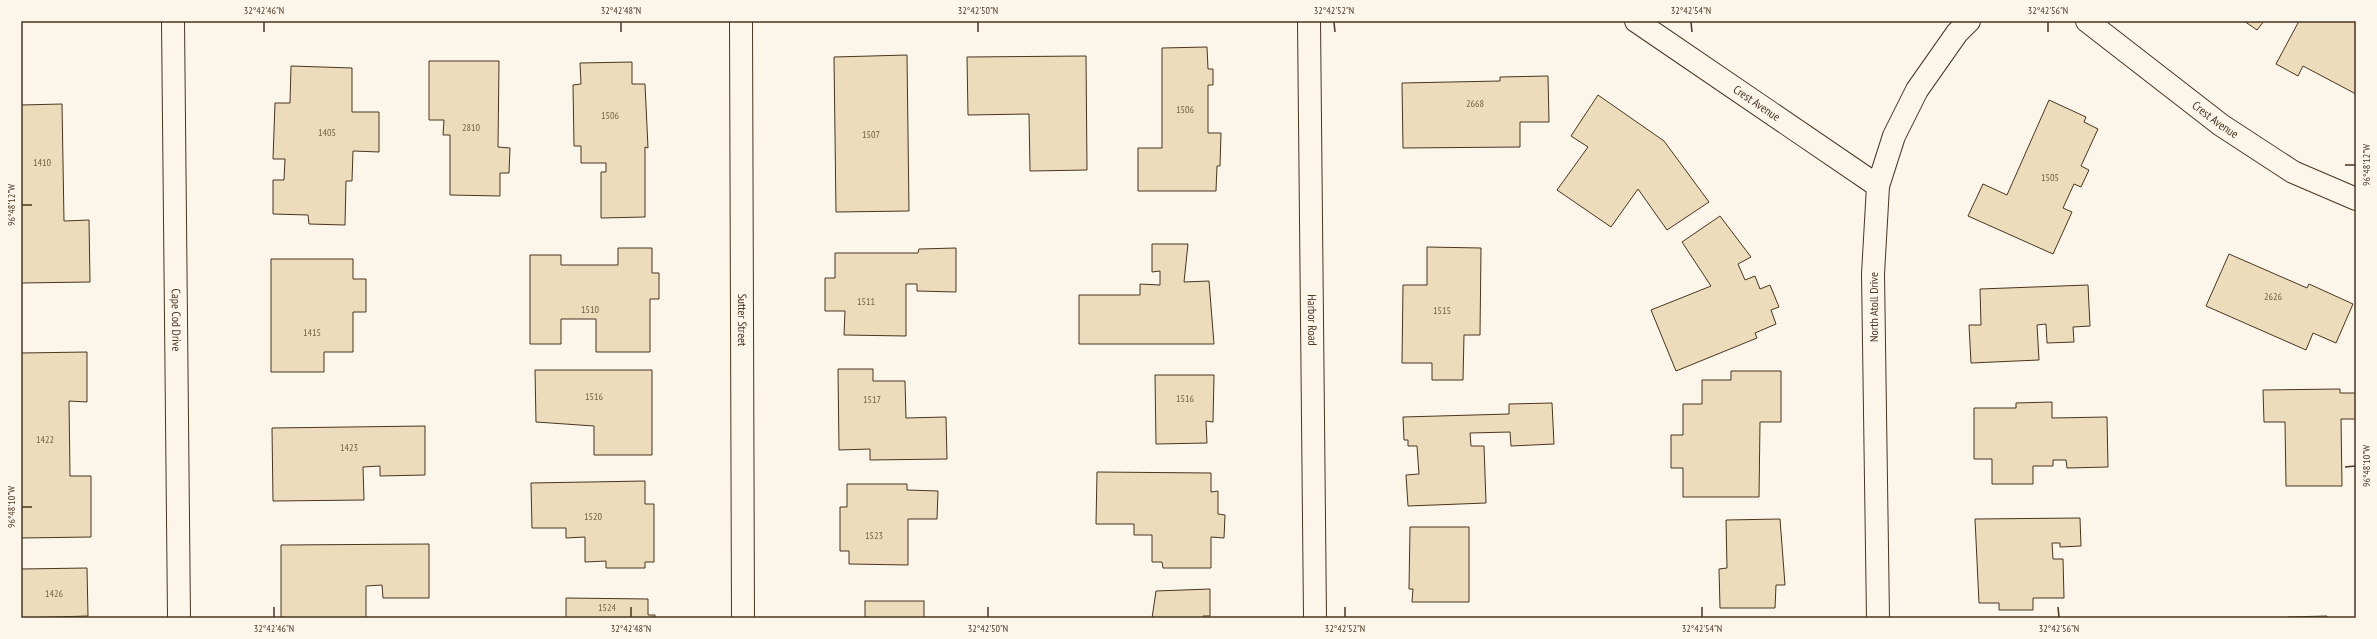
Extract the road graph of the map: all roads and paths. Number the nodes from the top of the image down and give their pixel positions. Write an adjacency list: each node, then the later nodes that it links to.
1 (173, 21): 9 (street, Cape Cod Drive)
2 (741, 21): 10 (street, Sutter Street)
3 (1309, 21): 11 (street, Harbor Road)
4 (1636, 21): 7 (street, Crest Avenue)
5 (1969, 21): 7 (street, North Atoll Drive)
6 (2087, 21): 8 (street, Crest Avenue)
7 (1878, 186): 12 (street, North Atoll Drive)
8 (2356, 199)
9 (180, 618)
10 (743, 618)
11 (1315, 618)
12 (1878, 618)

